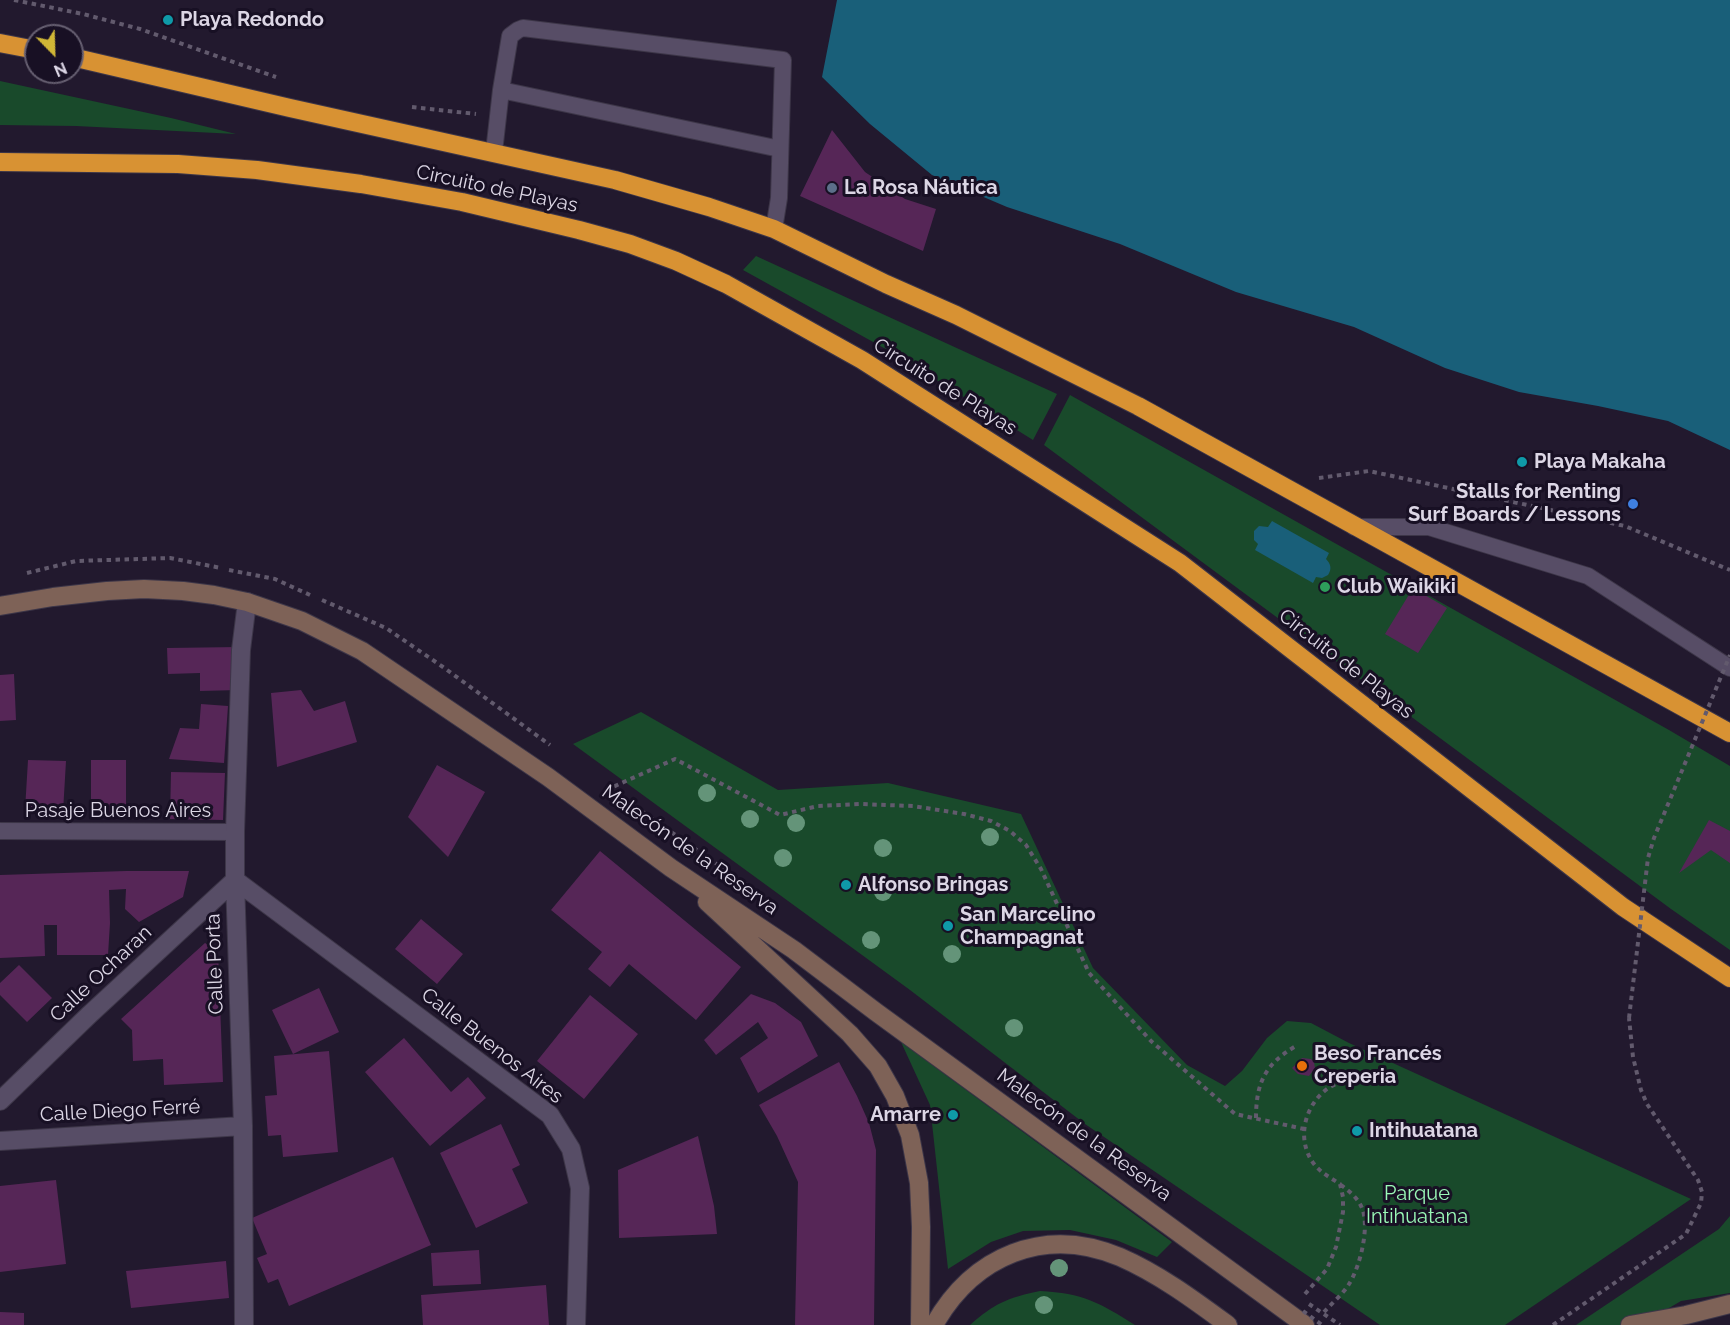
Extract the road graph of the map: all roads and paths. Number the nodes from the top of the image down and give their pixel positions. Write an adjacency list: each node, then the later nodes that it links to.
1 (14, 0): 5 (path)
2 (0, 43): 3 (highway)
3 (24, 48)
4 (84, 60): 10 (highway, Circuito de Playas)
5 (283, 79)
6 (501, 90): 8 (lane); 9 (lane); 9 (lane)
7 (403, 106): 8 (path)
8 (498, 117): 10 (lane)
9 (780, 149): 12 (lane)
10 (494, 152): 12 (highway, Circuito de Playas)
11 (0, 162): 26 (highway, Circuito de Playas)
12 (774, 229): 13 (highway, Circuito de Playas)
13 (1276, 483): 14 (highway, Circuito de Playas); 15 (path)
14 (1354, 527): 19 (lane); 20 (highway, Circuito de Playas)
15 (1730, 570)
16 (247, 602): 17 (main road, Malecón de la Reserva); 21 (main road, Malecón de la Reserva); 23 (street, Calle Porta)
17 (0, 606)
18 (1730, 655): 47 (path, bridge)
19 (1730, 668)
20 (1730, 733)
21 (585, 804): 24 (main road, Malecón de la Reserva); 30 (path)
22 (0, 831): 23 (lane, Pasaje Buenos Aires)
23 (235, 832): 25 (street, Calle Porta)
24 (671, 868): 37 (main road, Malecón de la Reserva); 41 (main road)
25 (235, 880): 29 (street, Calle Ocharan); 31 (street, Calle Porta); 40 (street, Calle Buenos Aires)
26 (1730, 978)
27 (1296, 1046): 30 (path)
28 (1367, 1080): 32 (path)
29 (0, 1101)
30 (1256, 1119): 32 (path)
31 (243, 1126): 33 (street, Calle Diego Ferré); 39 (street, Calle Porta)
32 (1304, 1130): 34 (path)
33 (0, 1141)
34 (1340, 1184): 37 (path); 44 (path)
35 (1309, 1304): 46 (path, bridge)
36 (1730, 1304): 38 (main road)
37 (1296, 1315): 45 (path, bridge)
38 (1680, 1320): 48 (main road)
39 (244, 1325)
40 (576, 1325)
41 (920, 1325)
42 (934, 1325): 43 (main road)
43 (1228, 1325)
44 (1312, 1325)
45 (1322, 1325)
46 (1340, 1325)
47 (1553, 1325)
48 (1630, 1325)

